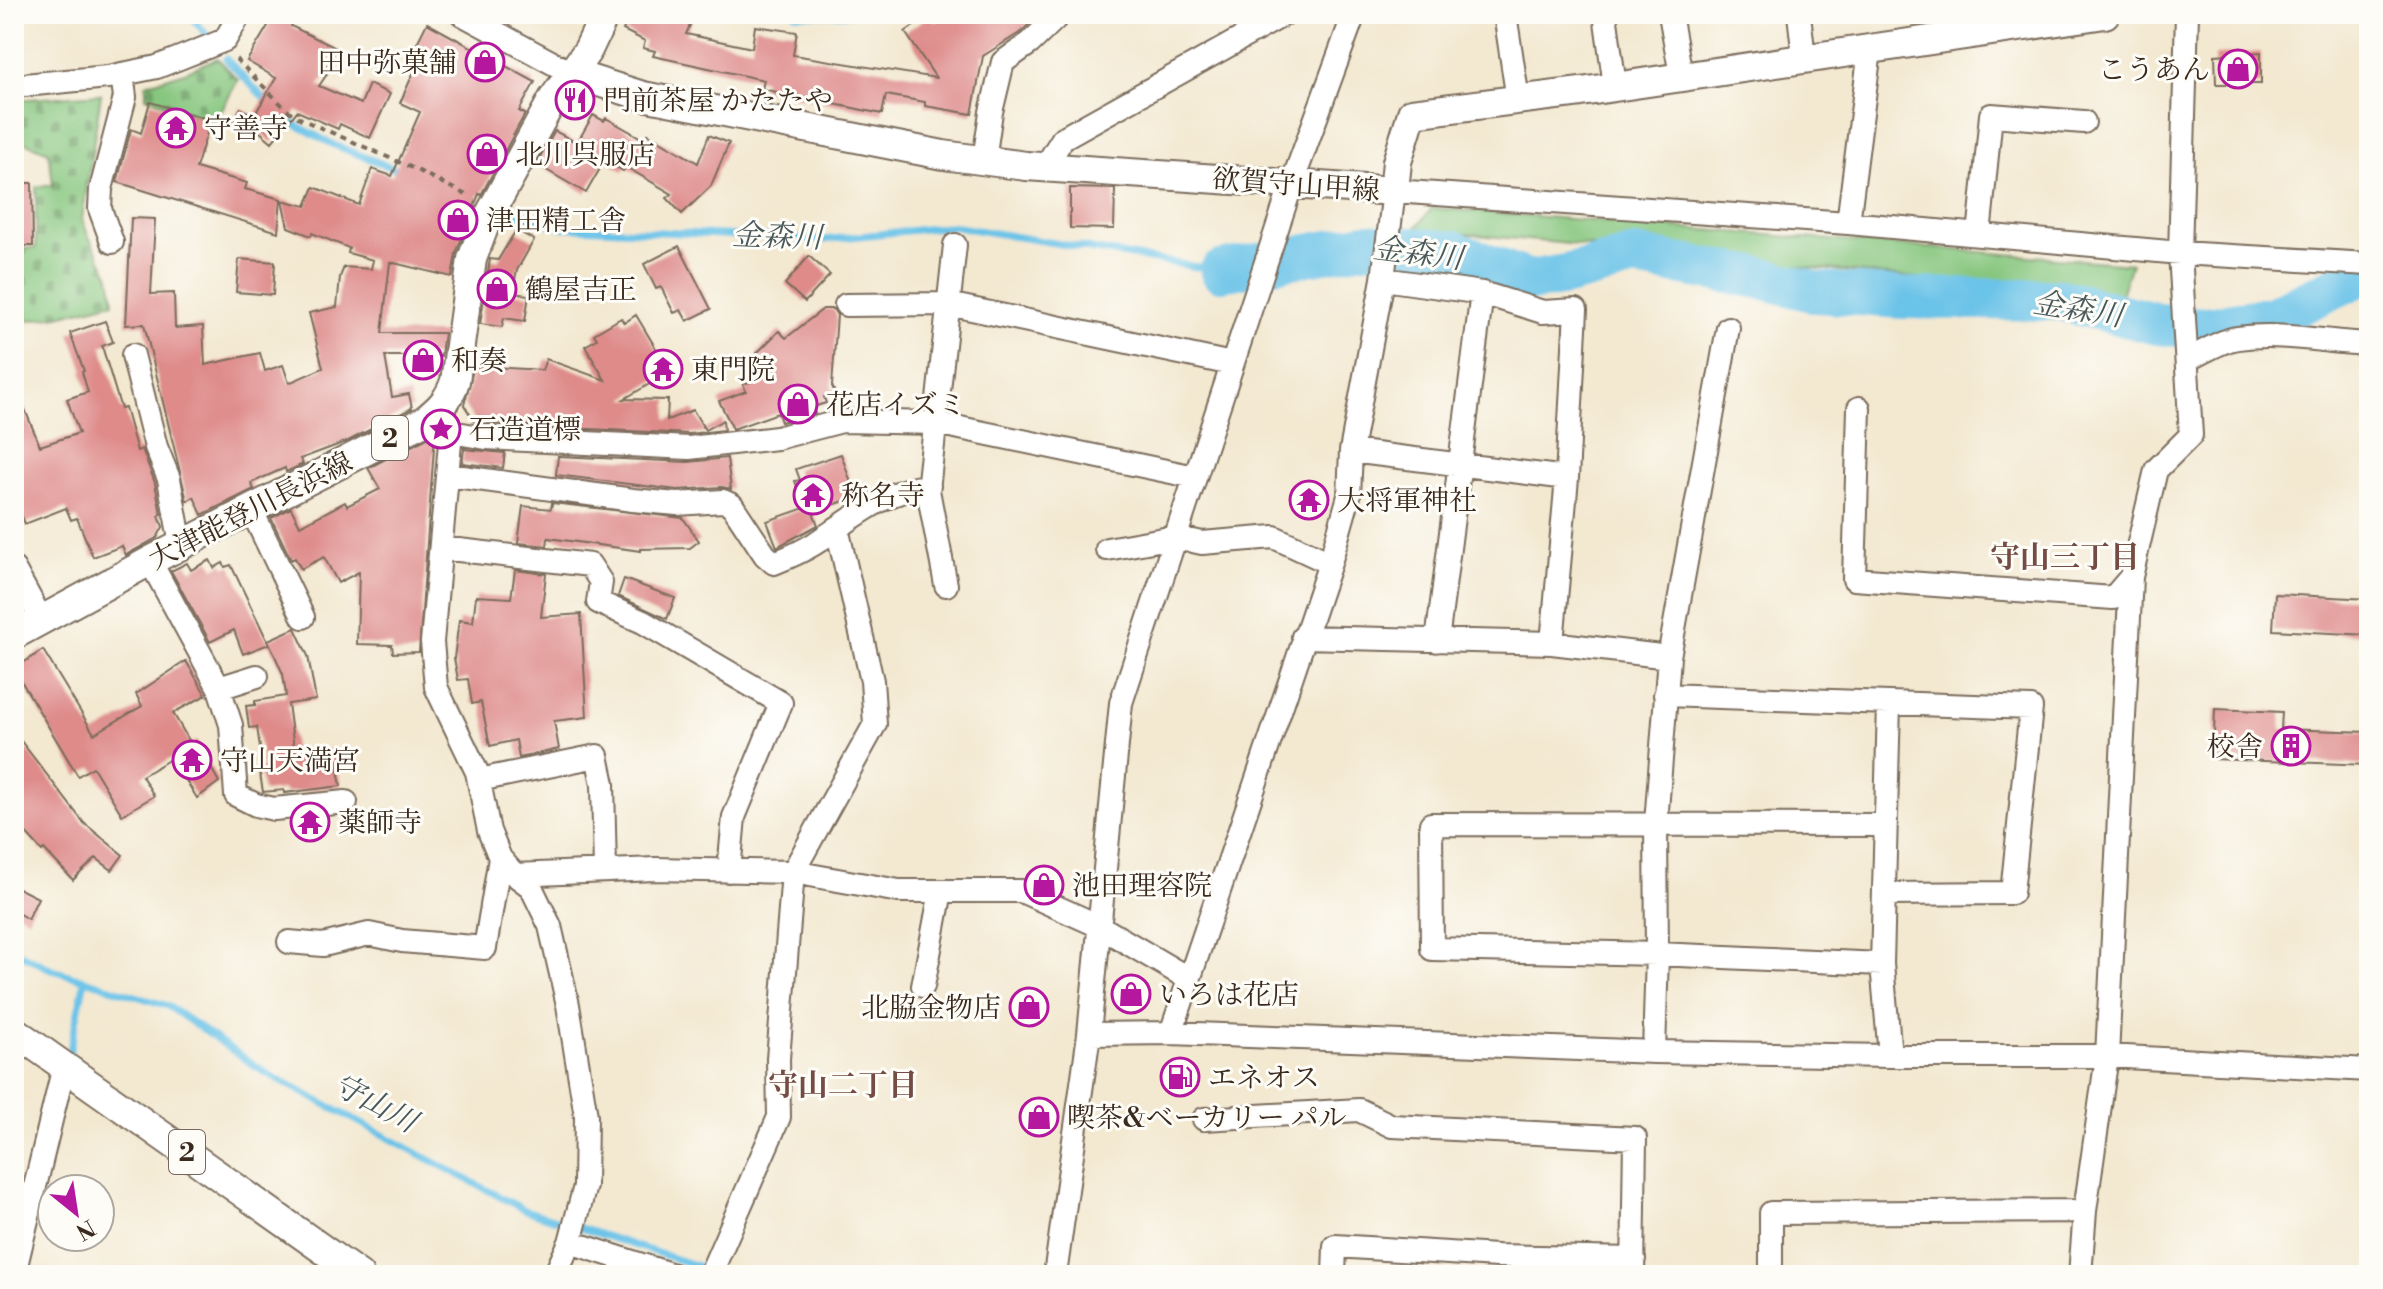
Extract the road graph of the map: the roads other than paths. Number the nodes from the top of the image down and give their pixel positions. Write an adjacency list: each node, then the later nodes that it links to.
1 (240, 14): 16 (street)
2 (462, 14): 17 (street)
3 (605, 14): 17 (main road, 大津能登川長浜線 / 2)
4 (1060, 14): 23 (street)
5 (1285, 14): 24 (street)
6 (1354, 14): 25 (street)
7 (1505, 14): 21 (street)
8 (1605, 14): 20 (street)
9 (1670, 14): 18 (street)
10 (1799, 14): 15 (street)
11 (2105, 14): 13 (main road, 欲賀守山甲線)
12 (2187, 14): 31 (street)
13 (1967, 24): 14 (main road, 欲賀守山甲線)
14 (1870, 50): 15 (main road, 欲賀守山甲線); 27 (street)
15 (1804, 58): 18 (main road, 欲賀守山甲線)
16 (122, 74): 19 (street); 29 (street)
17 (573, 74): 23 (main road, 欲賀守山甲線); 43 (main road, 大津能登川長浜線 / 2)
18 (1681, 75): 20 (main road, 欲賀守山甲線)
19 (14, 86)
20 (1615, 86): 21 (main road, 欲賀守山甲線)
21 (1518, 100): 26 (main road, 欲賀守山甲線)
22 (2084, 122): 28 (street)
23 (984, 160): 24 (main road, 欲賀守山甲線)
24 (1045, 167): 25 (main road, 欲賀守山甲線)
25 (1291, 185): 26 (main road, 欲賀守山甲線); 39 (street)
26 (1394, 191): 27 (street); 33 (street)
27 (1848, 223): 28 (street)
28 (1979, 235): 31 (street)
29 (112, 242)
30 (955, 245): 35 (street)
31 (2180, 253): 32 (street); 41 (street)
32 (2369, 264)
33 (1383, 279): 34 (street); 45 (street)
34 (1482, 293): 46 (street); 49 (street)
35 (948, 304): 36 (street); 39 (street); 44 (street)
36 (846, 305)
37 (1728, 328): 68 (street)
38 (2369, 344): 41 (street)
39 (1236, 354): 48 (street)
40 (133, 355): 54 (street)
41 (2187, 360): 60 (street)
42 (1859, 408): 60 (street)
43 (444, 421): 44 (street); 47 (street); 51 (main road, 大津能登川長浜線 / 2)
44 (936, 423): 48 (street); 50 (street)
45 (1351, 451): 46 (street); 58 (street)
46 (1460, 464): 49 (street); 66 (street)
47 (448, 475): 52 (street); 55 (street)
48 (1195, 477): 53 (street)
49 (1567, 478): 67 (street)
50 (929, 486): 52 (street); 61 (street)
51 (251, 509): 54 (main road, 大津能登川長浜線 / 2); 62 (street)
52 (837, 528): 80 (street)
53 (1175, 537): 56 (street); 58 (street); 83 (street)
54 (181, 545): 57 (main road, 大津能登川長浜線 / 2)
55 (441, 548): 73 (street); 79 (street)
56 (1107, 549)
57 (150, 561): 63 (main road, 大津能登川長浜線 / 2); 70 (street)
58 (1330, 563): 65 (street)
59 (14, 569): 63 (street)
60 (2131, 577): 94 (street)
61 (946, 585)
62 (303, 617)
63 (41, 619): 64 (main road, 大津能登川長浜線 / 2)
64 (14, 635)
65 (1303, 637): 66 (street); 87 (street)
66 (1437, 641): 67 (street)
67 (1552, 643): 68 (street)
68 (1669, 657): 71 (street)
69 (257, 676): 70 (street)
70 (219, 688): 74 (street)
71 (1665, 695): 72 (street); 75 (street)
72 (1889, 704): 76 (street); 82 (street)
73 (479, 780): 77 (street); 78 (street)
74 (346, 802)
75 (1656, 823): 76 (street); 85 (street); 85 (street)
76 (1884, 825): 82 (street)
77 (507, 867): 78 (street); 84 (street); 100 (street)
78 (605, 871): 79 (street)
79 (729, 871): 80 (street)
80 (793, 872): 81 (street); 103 (street)
81 (941, 891): 83 (street); 88 (street)
82 (1884, 894): 86 (street)
83 (1099, 926): 87 (street); 91 (street)
84 (289, 942)
85 (1657, 954): 86 (street); 92 (street)
86 (1882, 964): 93 (street)
87 (1189, 979): 90 (street)
88 (923, 986)
89 (14, 1031): 95 (main road, 2)
90 (1171, 1033): 91 (street); 92 (street)
91 (1089, 1034): 108 (street)
92 (1654, 1052): 93 (street)
93 (1890, 1056): 94 (street)
94 (2107, 1056): 96 (street); 98 (street)
95 (64, 1066): 99 (street); 105 (main road, 2)
96 (2369, 1070)
97 (1204, 1119): 102 (street)
98 (2085, 1211): 110 (street); 111 (street)
99 (20, 1221): 104 (street)
100 (572, 1233): 106 (street); 107 (street)
101 (1497, 1265): 102 (street); 109 (street)
102 (1633, 1267)
103 (712, 1271)
104 (14, 1274)
105 (359, 1275)
106 (555, 1275)
107 (673, 1275)
108 (1055, 1275)
109 (1334, 1275)
110 (1771, 1275)
111 (2080, 1275)

